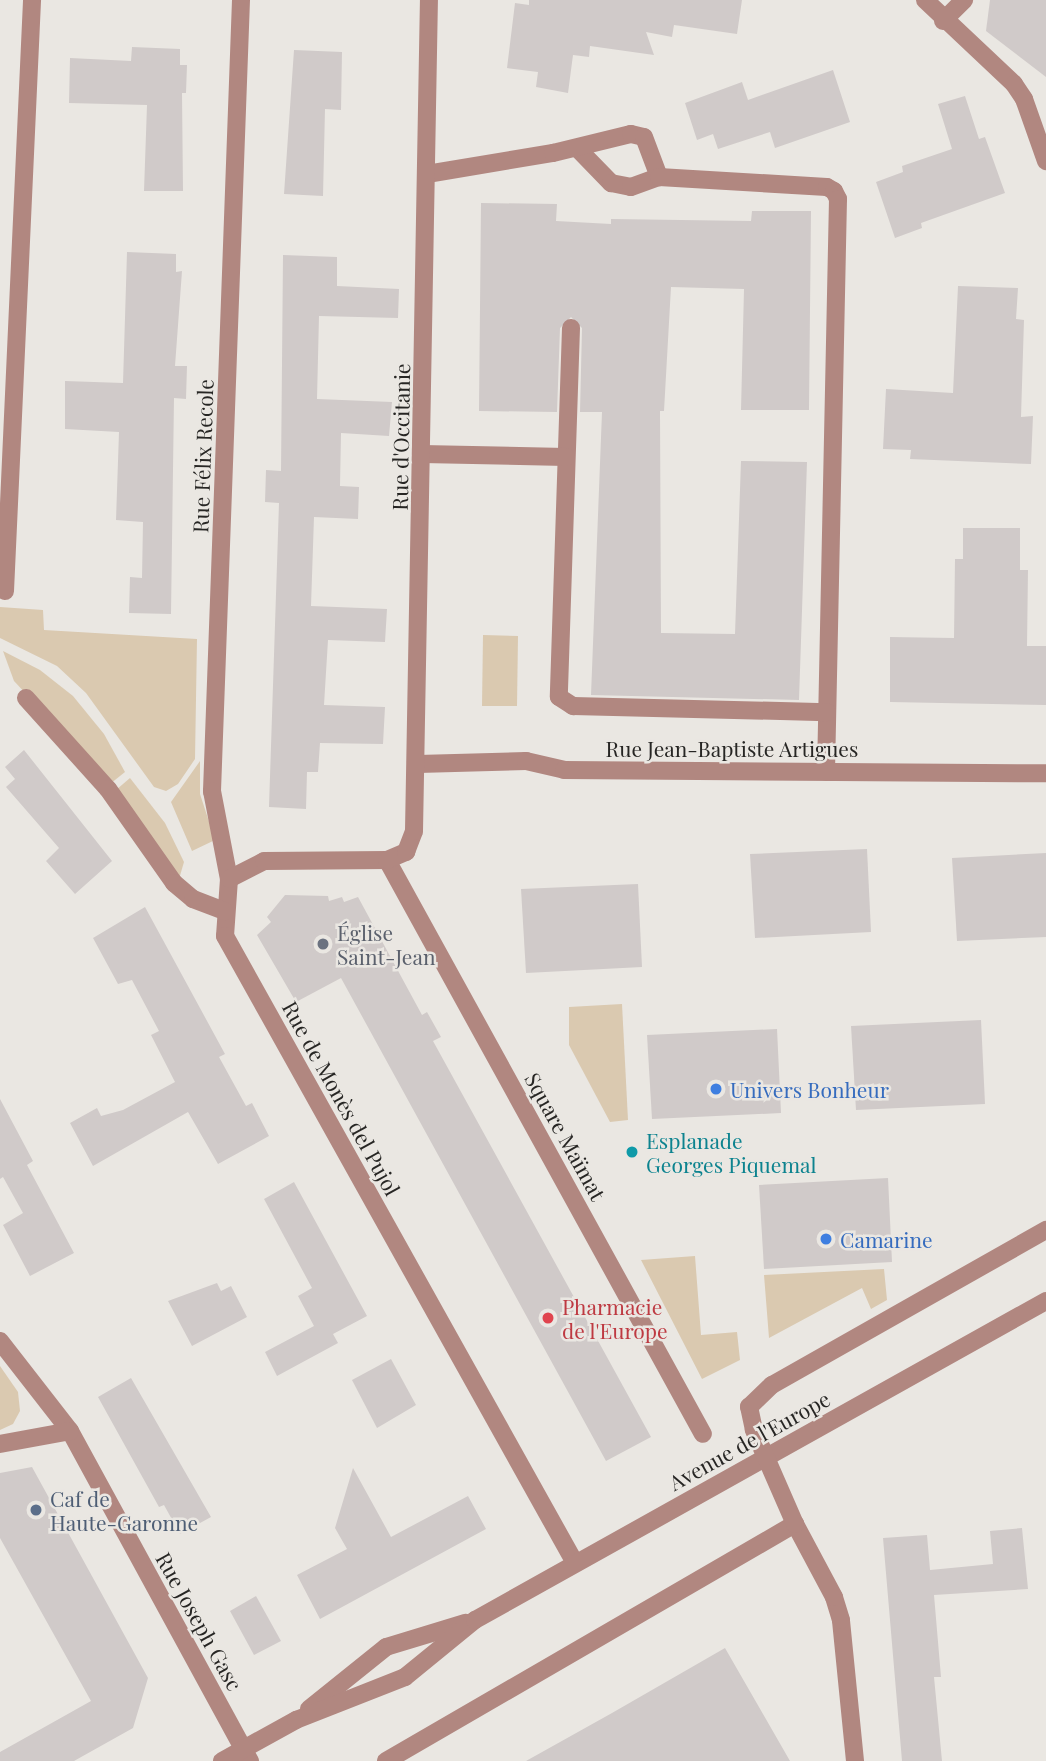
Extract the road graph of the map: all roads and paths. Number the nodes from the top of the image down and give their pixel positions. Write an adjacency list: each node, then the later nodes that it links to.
1 (33, 0): 15 (street)
2 (241, 0): 22 (street, Rue Félix Recole)
3 (429, 0): 10 (street, Rue d'Occitanie)
4 (925, 0): 6 (street)
5 (964, 0): 6 (street)
6 (943, 21): 7 (street)
7 (1043, 140): 9 (street)
8 (577, 148): 10 (street); 11 (street); 11 (street)
9 (1046, 161)
10 (427, 174): 13 (street, Rue d'Occitanie)
11 (659, 177): 17 (street)
12 (571, 328): 14 (street)
13 (422, 454): 14 (street); 18 (street, Rue d'Occitanie)
14 (566, 457): 17 (street)
15 (5, 591)
16 (26, 698): 23 (street)
17 (827, 712): 19 (street)
18 (418, 764): 19 (street, Rue Jean-Baptiste Artigues); 21 (street, Rue d'Occitanie)
19 (826, 772): 20 (street, Rue Jean-Baptiste Artigues)
20 (1046, 773)
21 (387, 860): 22 (street); 28 (street, Square Maïmat)
22 (229, 879): 23 (street, Rue Félix Recole)
23 (225, 911): 32 (street, Rue de Monès del Pujol)
24 (1046, 1230): 30 (street)
25 (1046, 1301): 30 (street, Avenue de l'Europe)
26 (0, 1341): 27 (street, Rue Joseph Gasc)
27 (70, 1431): 29 (street); 35 (street, Rue Joseph Gasc)
28 (703, 1434)
29 (0, 1444)
30 (765, 1456): 31 (street); 32 (street, Avenue de l'Europe)
31 (795, 1524): 37 (street); 38 (street)
32 (575, 1563): 33 (street, Avenue de l'Europe)
33 (475, 1620): 34 (street, Avenue de l'Europe); 34 (street, Avenue de l'Europe)
34 (296, 1720): 35 (street, Avenue de l'Europe)
35 (247, 1755): 36 (street, Avenue de l'Europe)
36 (222, 1761)
37 (386, 1761)
38 (855, 1761)

